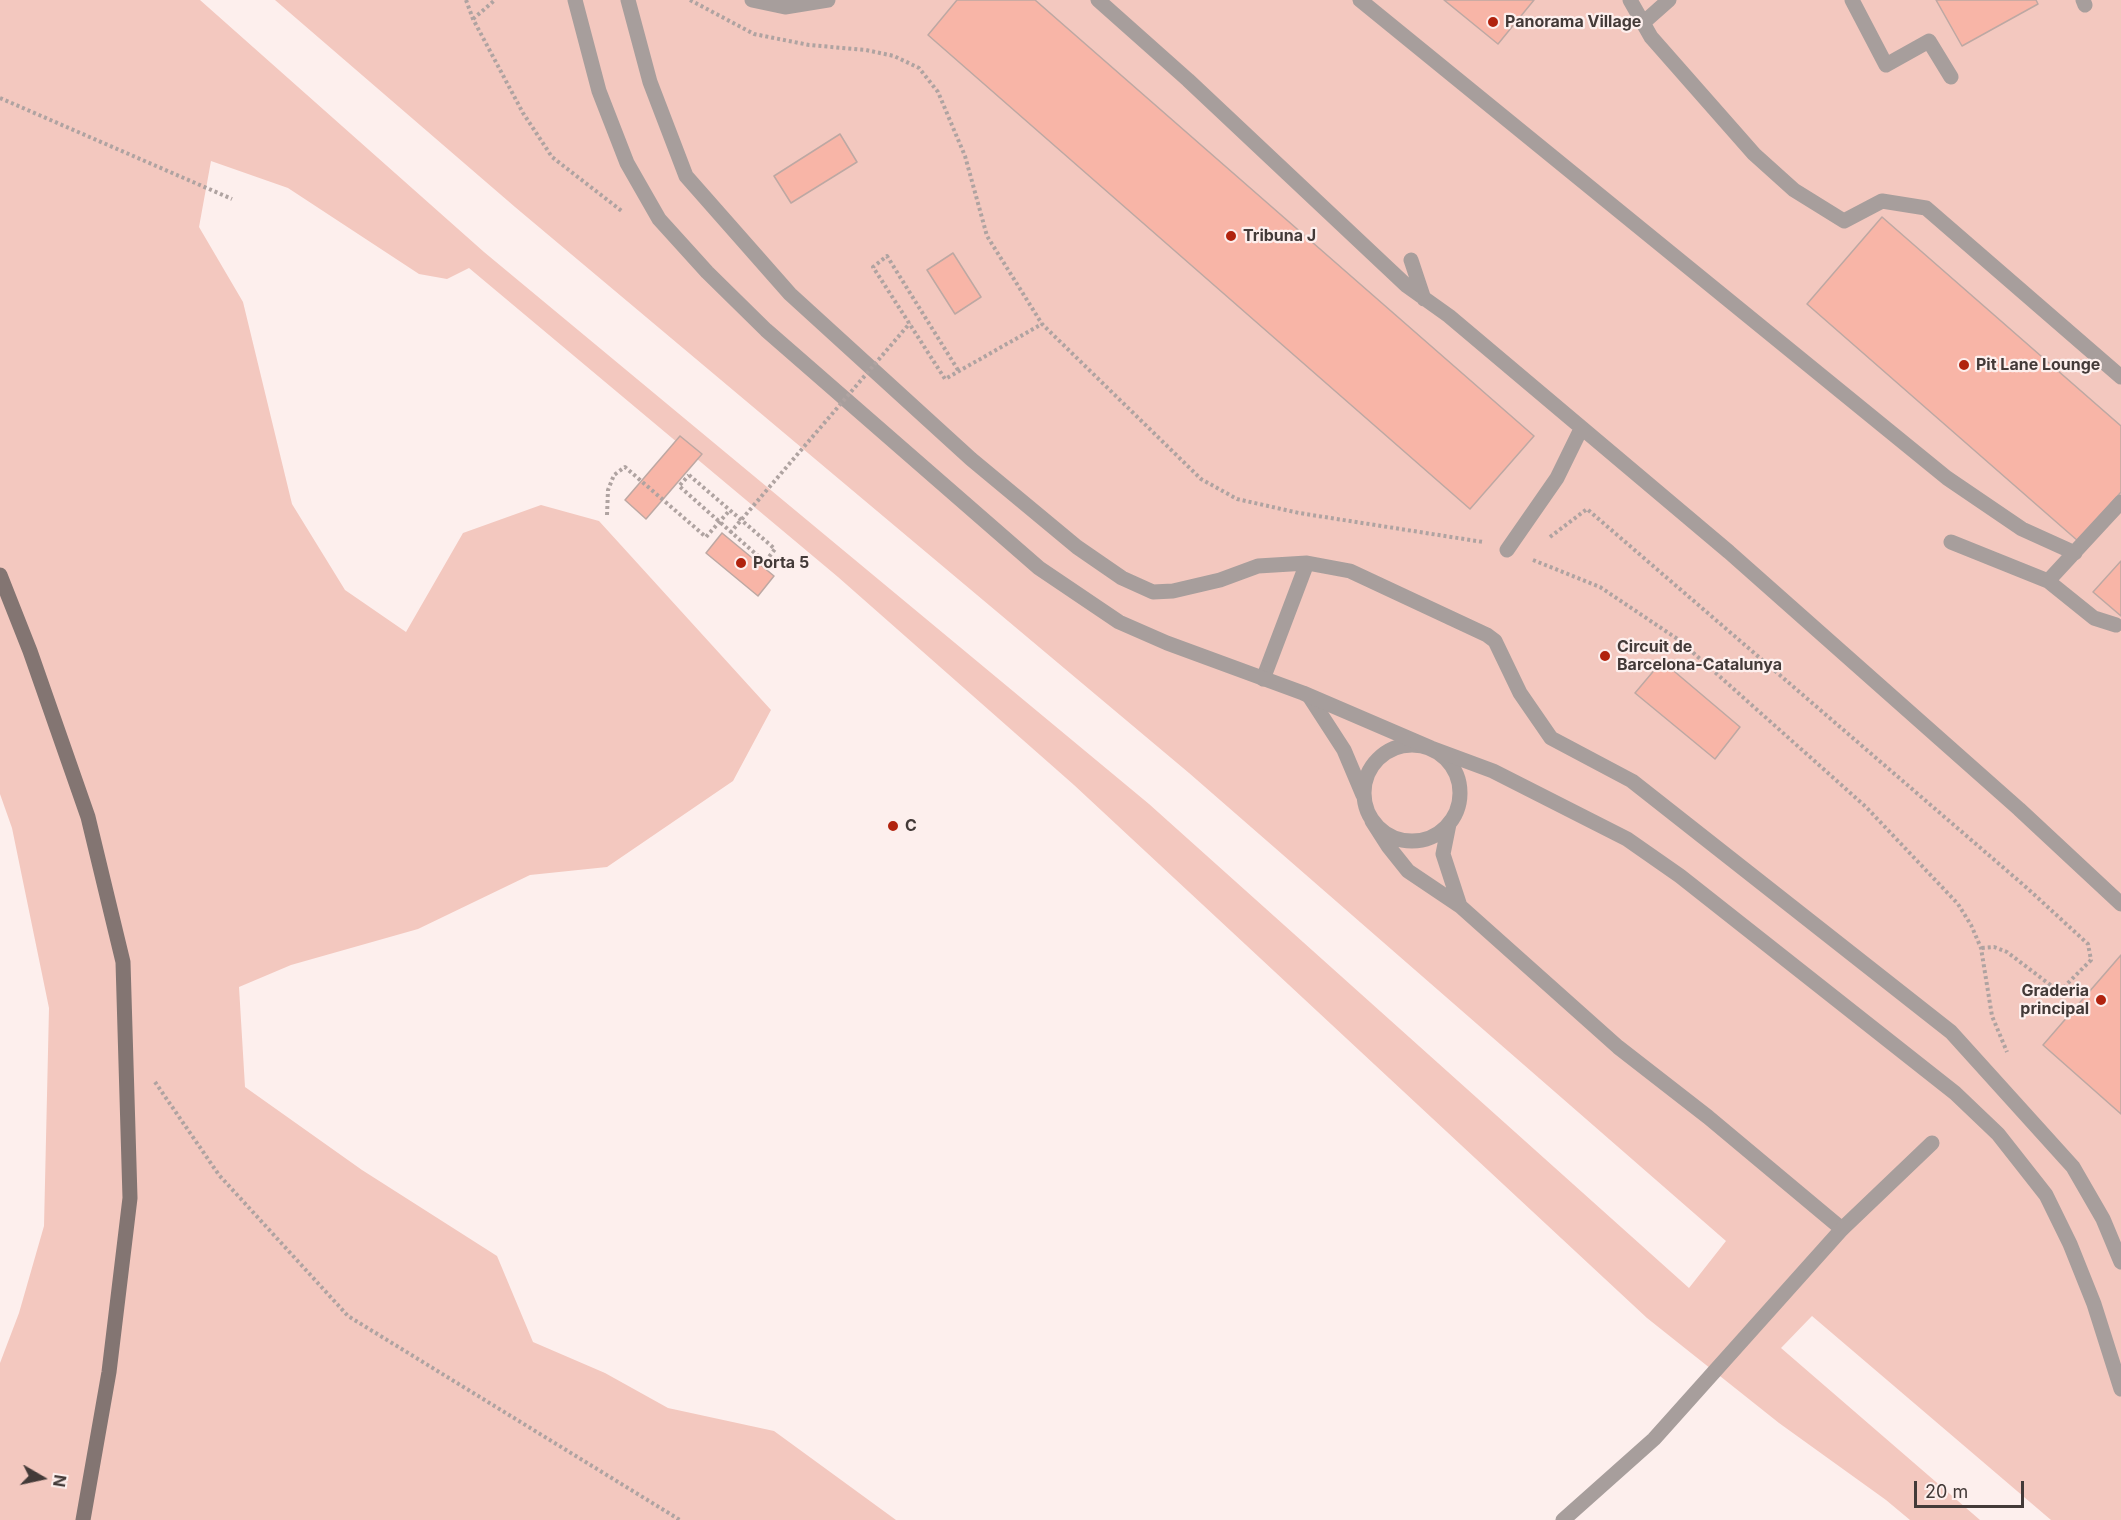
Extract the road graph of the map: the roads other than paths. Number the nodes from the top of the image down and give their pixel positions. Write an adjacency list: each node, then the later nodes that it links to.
1 (574, 0): 24 (street)
2 (628, 0): 20 (street)
3 (752, 0): 4 (street)
4 (828, 0)
5 (1098, 0): 13 (street)
6 (1360, 0): 19 (street)
7 (1630, 0): 10 (street)
8 (1669, 0): 10 (street)
9 (1852, 0): 11 (street)
10 (1643, 23): 14 (street)
11 (1951, 77)
12 (1411, 260): 13 (street)
13 (1424, 298): 15 (street)
14 (2121, 377)
15 (1581, 429): 18 (street); 30 (street)
16 (2121, 502): 19 (street)
17 (1951, 542): 22 (street)
18 (1507, 550)
19 (2074, 553): 22 (street)
20 (1307, 563): 24 (street); 34 (street)
21 (0, 575): 36 (street)
22 (2048, 581): 23 (street)
23 (2116, 625)
24 (1263, 679): 25 (street)
25 (1309, 696): 26 (street); 27 (street)
26 (1431, 748): 27 (street); 29 (street); 35 (street)
27 (1364, 798): 28 (street)
28 (1372, 821): 29 (street); 31 (street)
29 (1449, 824): 31 (street)
30 (2121, 904)
31 (1460, 906): 33 (street)
32 (1932, 1143): 33 (street)
33 (1842, 1229): 37 (street)
34 (2121, 1262)
35 (2121, 1389)
36 (83, 1520)
37 (1563, 1520)

